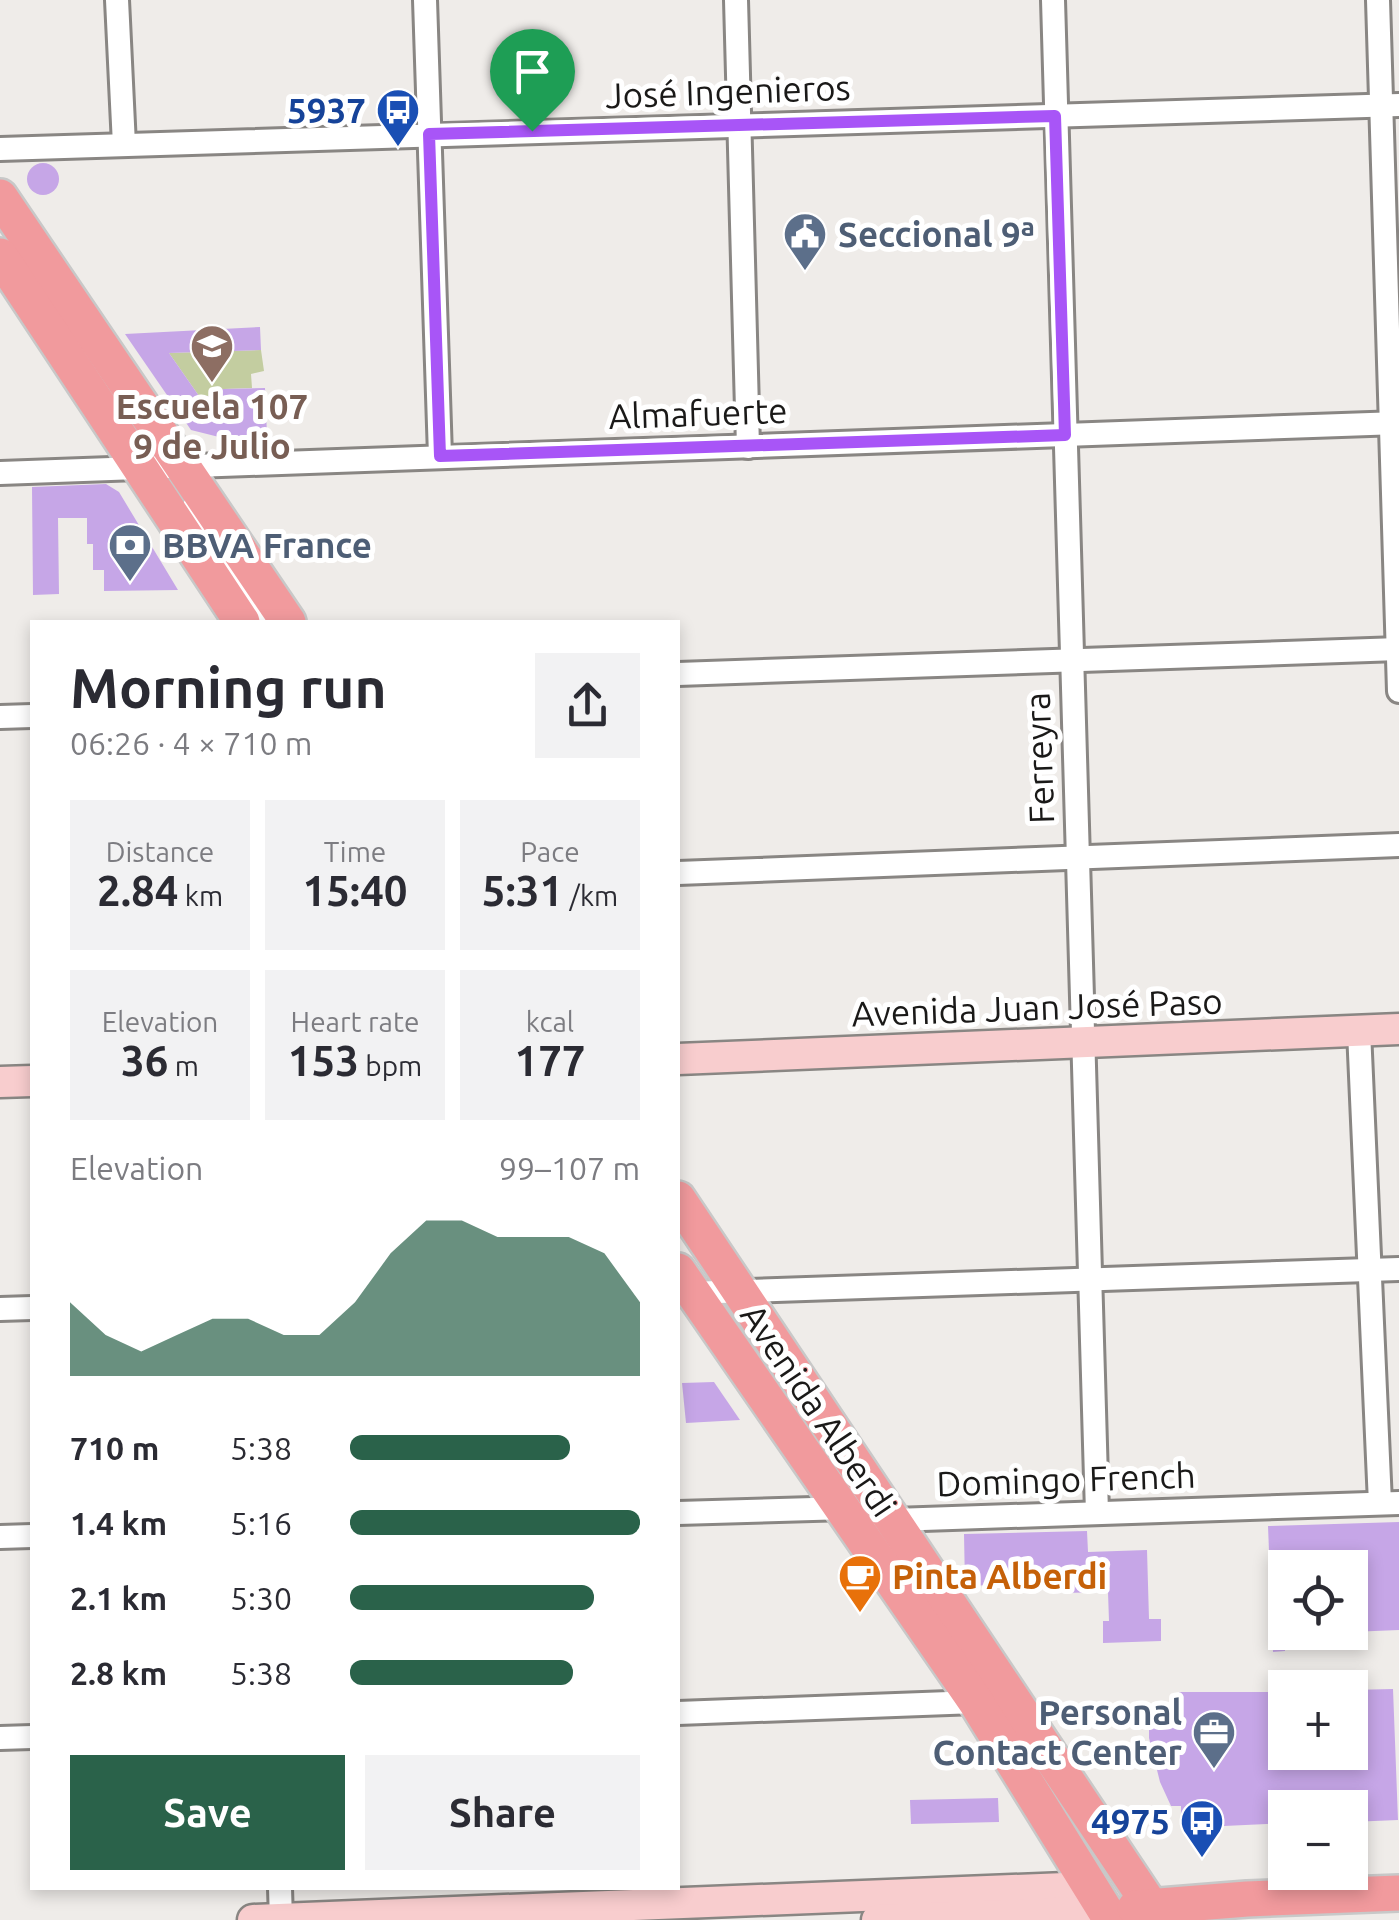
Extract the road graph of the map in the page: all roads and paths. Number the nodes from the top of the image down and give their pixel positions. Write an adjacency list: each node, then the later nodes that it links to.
1 (117, 0): 10 (street)
2 (426, 0): 9 (street)
3 (736, 0): 8 (street)
4 (1053, 0): 7 (street, Ferreyra)
5 (1378, 0): 6 (street)
6 (1390, 105): 7 (street, José Ingenieros); 16 (street)
7 (1055, 116): 8 (street, José Ingenieros); 17 (street, Ferreyra)
8 (738, 127): 9 (street, José Ingenieros); 18 (street)
9 (429, 134): 10 (street, José Ingenieros); 19 (street)
10 (124, 145): 11 (street, José Ingenieros)
11 (0, 149)
12 (0, 196): 14 (main road)
13 (0, 256): 14 (main road)
14 (50, 299): 15 (lane); 15 (lane); 21 (main road)
15 (82, 335): 21 (lane)
16 (1395, 424): 17 (street, Almafuerte); 25 (street)
17 (1065, 435): 18 (street, Almafuerte); 26 (street, Ferreyra)
18 (748, 447): 19 (street, Almafuerte)
19 (440, 456): 21 (street, Almafuerte)
20 (0, 473): 21 (street, Almafuerte)
21 (170, 474): 22 (main road); 23 (lane); 24 (main road)
22 (241, 620)
23 (266, 620)
24 (286, 620)
25 (1398, 649): 26 (street); 28 (street)
26 (1072, 660): 27 (street); 32 (street, Ferreyra)
27 (680, 674)
28 (1399, 691)
29 (0, 716): 30 (street)
30 (30, 716)
31 (1399, 845): 32 (street)
32 (1078, 858): 33 (street); 36 (street, Ferreyra)
33 (680, 874)
34 (1399, 1029): 35 (main road, Avenida Juan José Paso)
35 (1359, 1030): 36 (main road, Avenida Juan José Paso); 42 (street)
36 (1083, 1042): 37 (main road, Avenida Juan José Paso); 43 (street, Ferreyra)
37 (680, 1060)
38 (30, 1081): 39 (main road)
39 (0, 1082)
40 (684, 1215): 45 (main road, Avenida Alberdi)
41 (1399, 1269): 42 (street)
42 (1370, 1270): 43 (street); 48 (street)
43 (1090, 1280): 45 (street); 51 (street, Ferreyra)
44 (683, 1286): 45 (street); 49 (main road, Avenida Alberdi)
45 (741, 1293): 52 (main road, Avenida Alberdi)
46 (30, 1308): 47 (street)
47 (0, 1309)
48 (1390, 1503): 51 (street, Domingo French)
49 (844, 1508): 50 (street, Domingo French); 52 (street, Domingo French); 55 (main road, Avenida Alberdi)
50 (680, 1513)
51 (1097, 1513): 52 (street, Domingo French)
52 (894, 1520): 57 (main road, Avenida Alberdi)
53 (30, 1536): 54 (street)
54 (0, 1537)
55 (976, 1702): 56 (street); 57 (lane); 68 (main road, Avenida Alberdi)
56 (680, 1712)
57 (1008, 1712): 61 (lane); 68 (main road, Avenida Alberdi)
58 (30, 1737): 60 (street)
59 (1019, 1737): 61 (lane)
60 (0, 1738)
61 (1033, 1748): 68 (lane)
62 (1399, 1870): 63 (main road)
63 (1368, 1871)
64 (1268, 1883): 68 (main road)
65 (280, 1890): 70 (street)
66 (1399, 1893): 68 (main road)
67 (616, 1905): 68 (main road); 70 (main road)
68 (1128, 1905): 71 (main road)
69 (253, 1920): 70 (main road)
70 (281, 1920)
71 (877, 1920)

